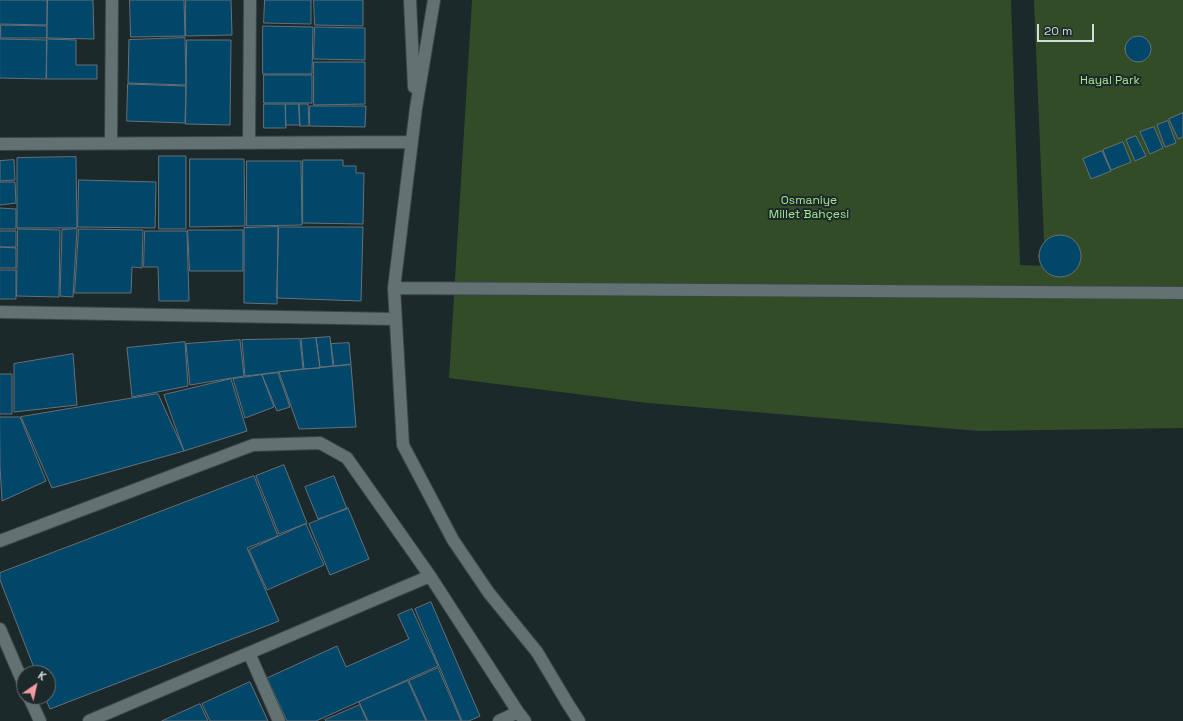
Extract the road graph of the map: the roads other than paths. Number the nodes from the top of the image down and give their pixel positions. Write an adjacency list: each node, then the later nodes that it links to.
1 (112, 0): 7 (street)
2 (250, 0): 8 (street)
3 (410, 0): 5 (street)
4 (434, 0): 5 (street)
5 (416, 108): 6 (street)
6 (412, 142): 8 (street); 10 (street)
7 (111, 143): 8 (street); 9 (street)
8 (249, 143)
9 (0, 144)
10 (394, 288): 11 (street); 13 (street)
11 (1183, 293)
12 (0, 312): 13 (street)
13 (395, 319): 25 (street)
14 (0, 541): 15 (street)
15 (430, 576): 17 (street); 20 (street)
16 (0, 629): 18 (street)
17 (249, 653): 22 (street); 23 (street)
18 (16, 666)
19 (33, 705): 21 (street)
20 (521, 716): 24 (street)
21 (40, 721)
22 (90, 721)
23 (279, 721)
24 (499, 721)
25 (579, 721)

